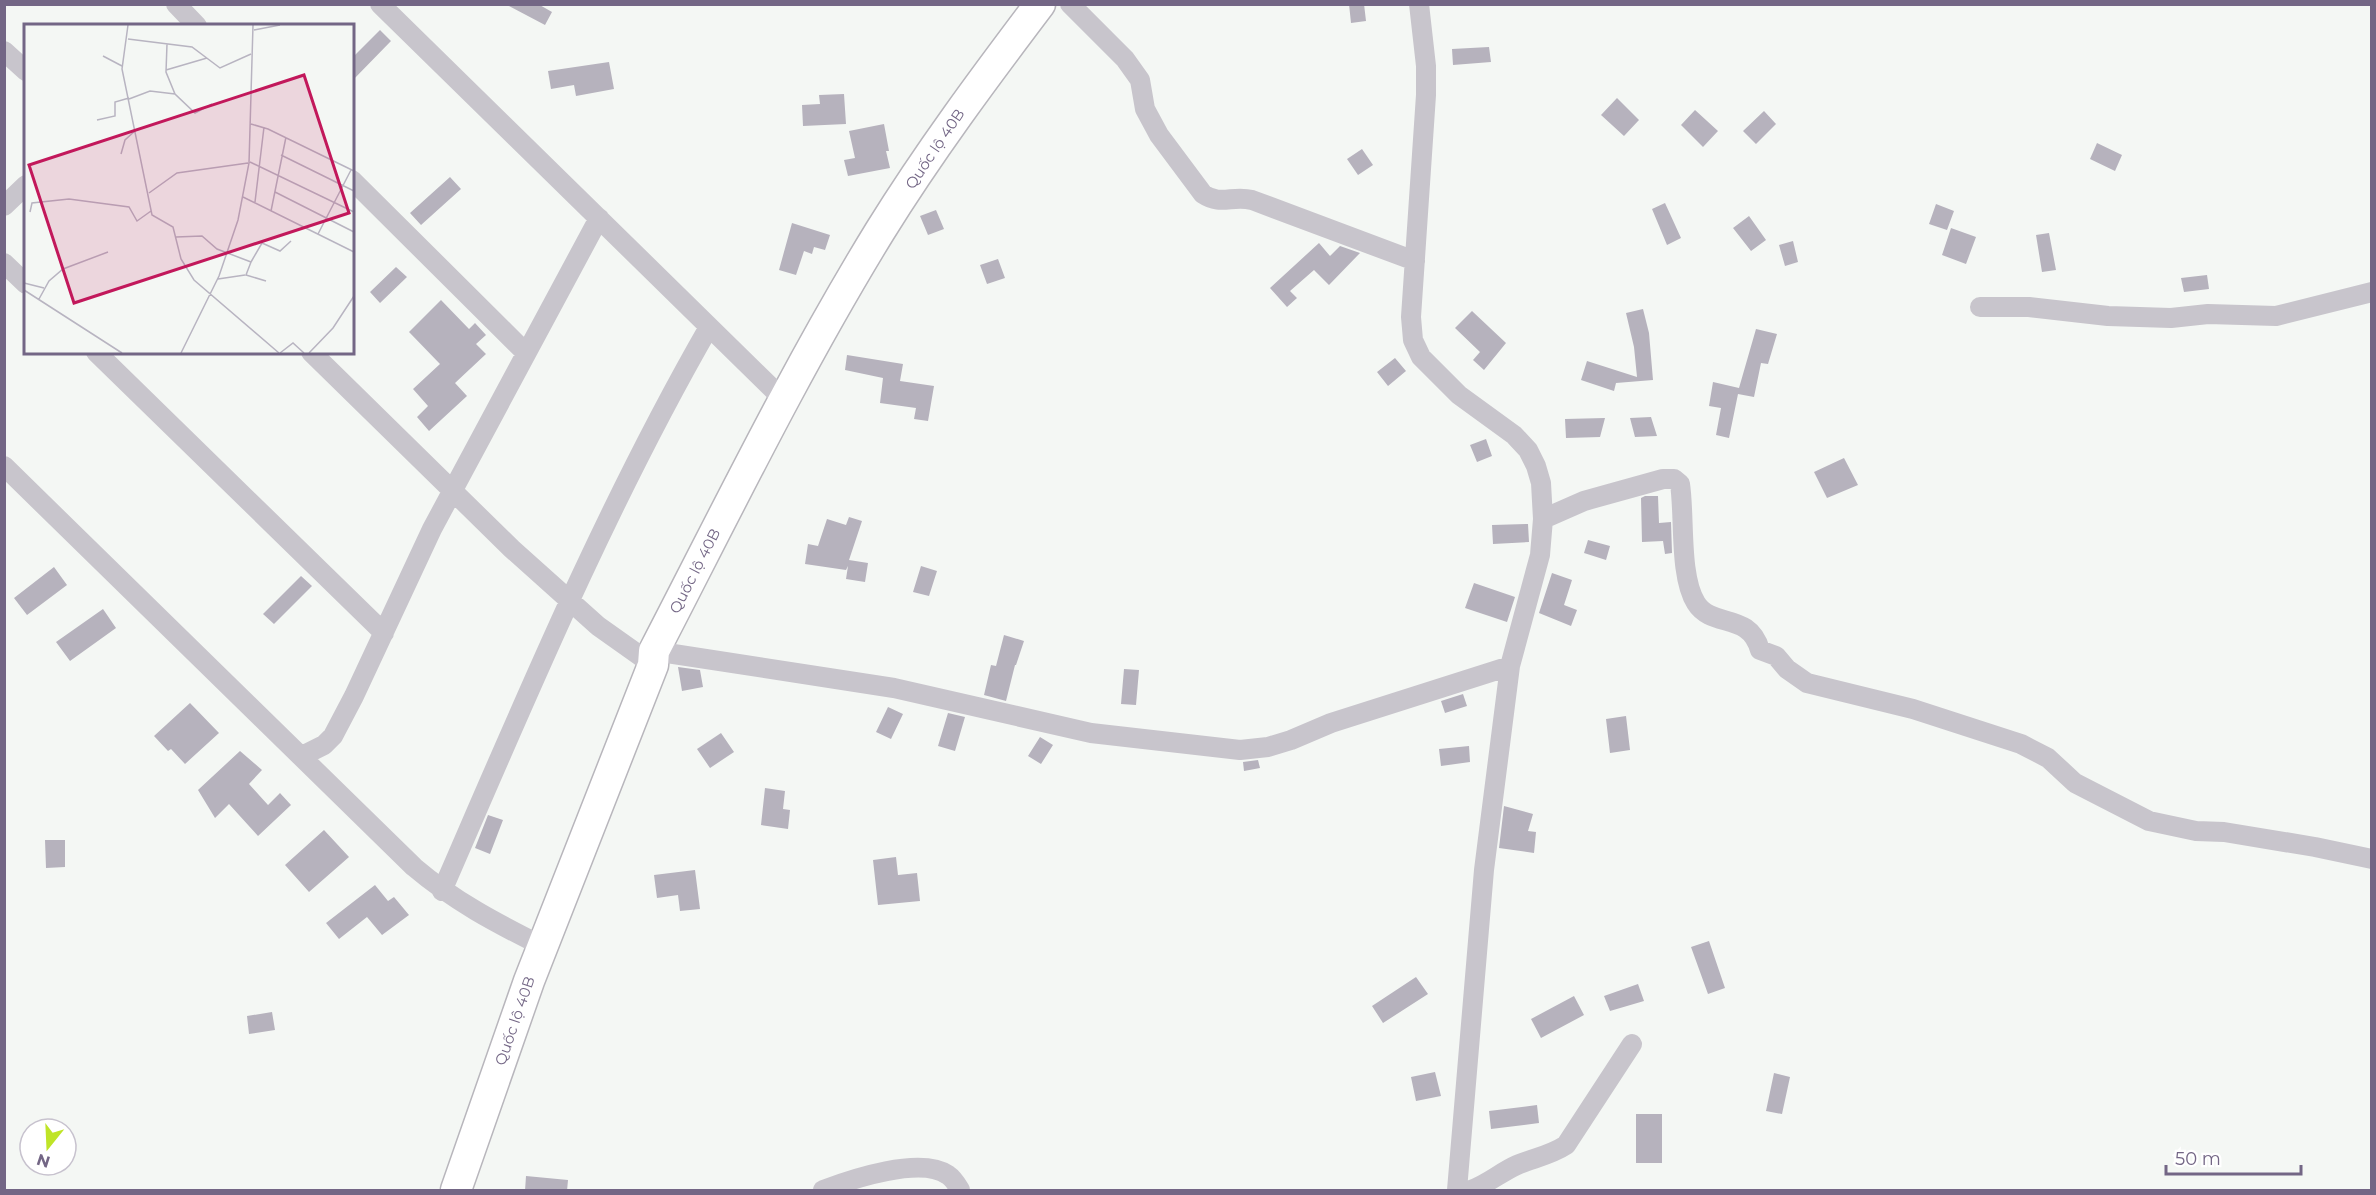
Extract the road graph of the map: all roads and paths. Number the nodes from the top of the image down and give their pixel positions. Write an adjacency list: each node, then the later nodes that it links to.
1 (380, 4): 10 (street)
2 (1040, 4): 20 (highway, Quốc lộ 40B)
3 (1070, 4): 11 (street)
4 (1419, 4): 11 (street)
5 (4, 51): 6 (street)
6 (24, 69)
7 (354, 182): 17 (street)
8 (24, 187): 9 (street)
9 (4, 206)
10 (598, 218): 16 (street); 17 (street)
11 (1415, 261): 23 (street)
12 (4, 263): 13 (street)
13 (24, 282)
14 (2372, 292): 15 (street)
15 (1980, 307)
16 (709, 327): 20 (street); 24 (street)
17 (525, 352): 22 (street)
18 (98, 354): 25 (street)
19 (313, 354): 22 (street)
20 (784, 400): 26 (highway, Quốc lộ 40B)
21 (4, 465): 28 (street)
22 (453, 491): 24 (street); 25 (street)
23 (1543, 519): 27 (street); 29 (street)
24 (569, 600): 26 (street); 30 (street)
25 (384, 633): 28 (street)
26 (653, 658): 27 (street); 31 (highway, Quốc lộ 40B)
27 (1510, 666): 36 (street)
28 (302, 756): 30 (street)
29 (2372, 859)
30 (442, 891): 31 (street)
31 (542, 946): 33 (highway, Quốc lộ 40B)
32 (1632, 1044): 37 (street)
33 (456, 1191)
34 (824, 1191): 35 (street)
35 (960, 1191)
36 (1457, 1191)
37 (1471, 1191)

